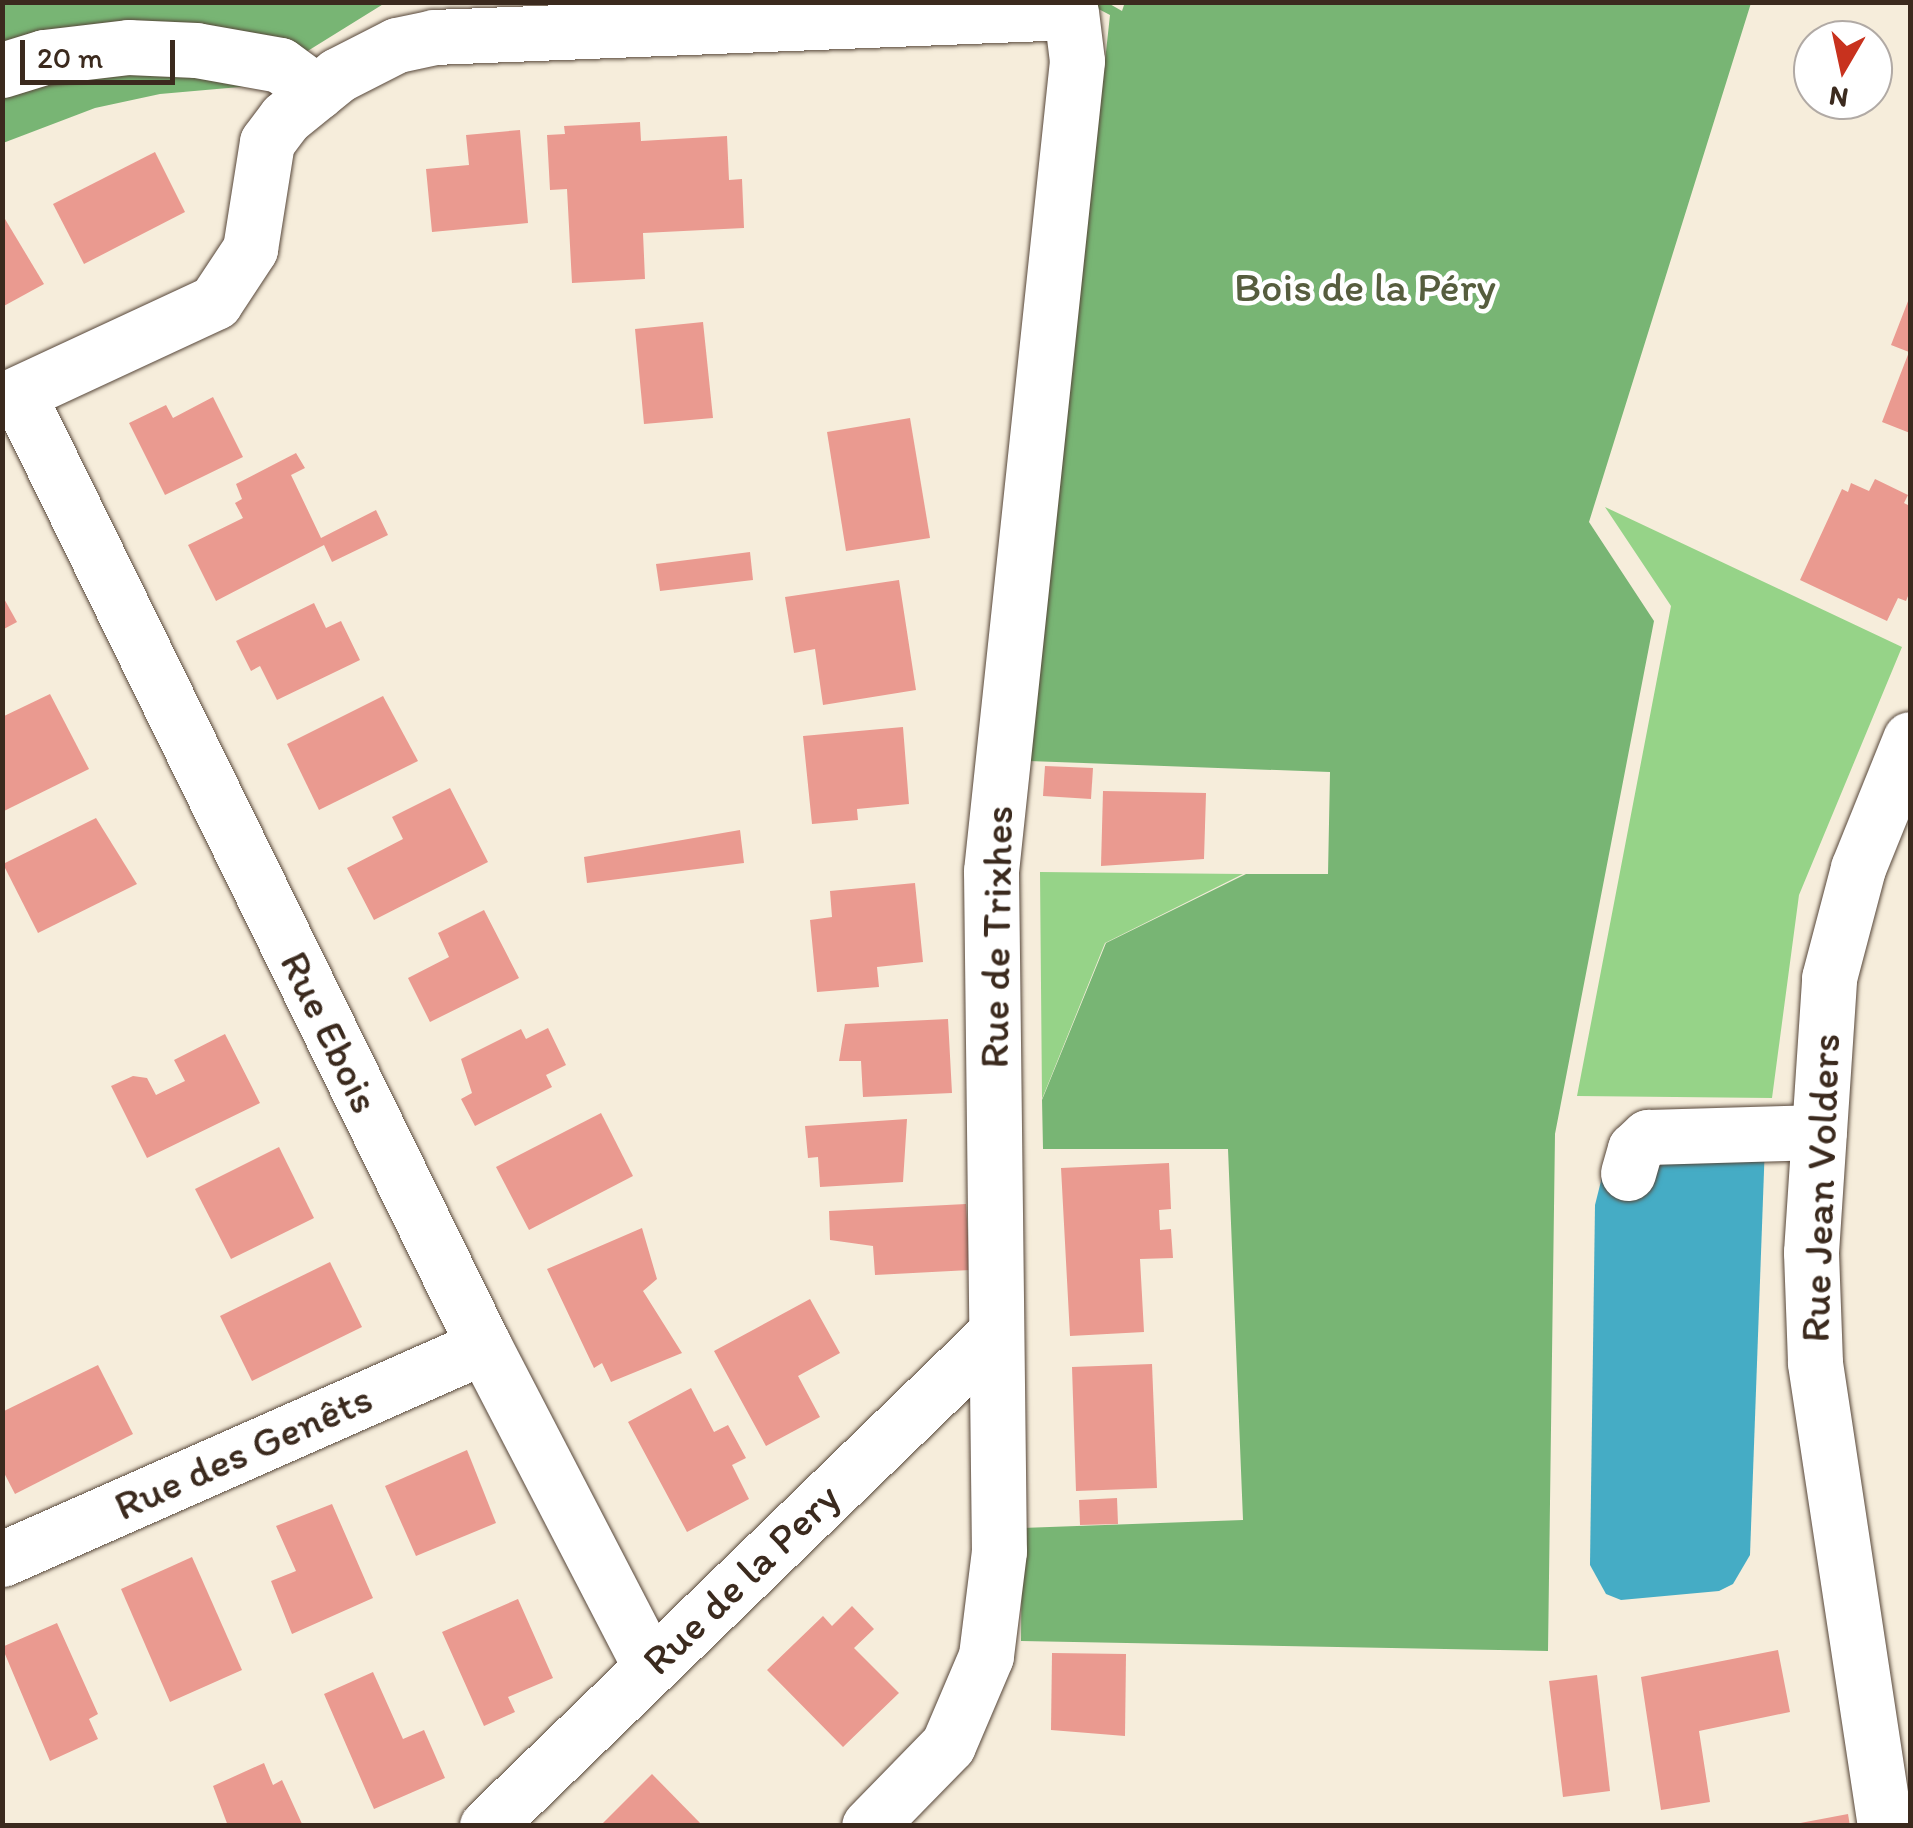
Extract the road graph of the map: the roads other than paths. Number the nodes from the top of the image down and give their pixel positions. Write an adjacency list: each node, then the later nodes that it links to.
1 (2, 70): 2 (street)
2 (317, 92): 3 (street); 7 (street, Rue de Trixhes)
3 (10, 398): 8 (street, Rue Ebois)
4 (1910, 739): 5 (street, Rue Jean Volders)
5 (1819, 1132): 6 (street); 13 (street, Rue Jean Volders)
6 (1628, 1173)
7 (995, 1334): 10 (street, Rue de la Pery); 12 (street, Rue de Trixhes)
8 (484, 1346): 9 (street, Rue des Genêts); 10 (street, Rue Ebois)
9 (2, 1559)
10 (650, 1666): 11 (street, Rue de la Pery)
11 (487, 1826)
12 (869, 1826)
13 (1885, 1826)

